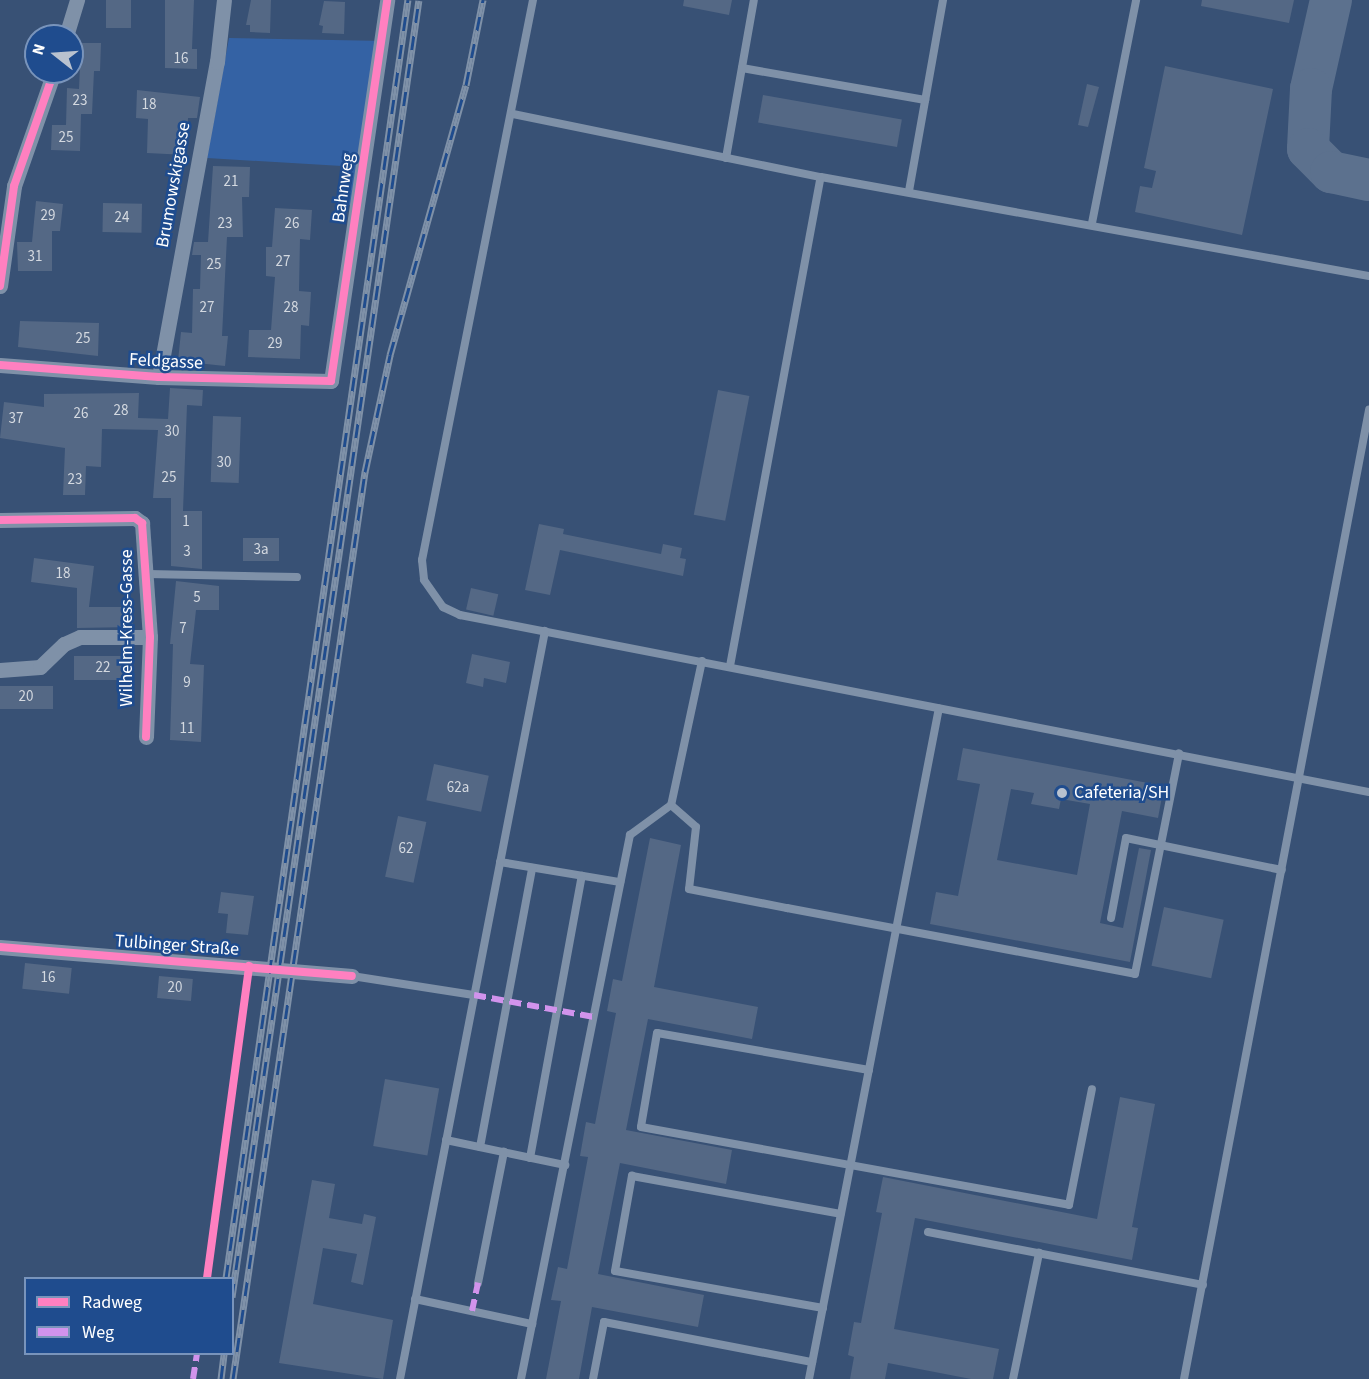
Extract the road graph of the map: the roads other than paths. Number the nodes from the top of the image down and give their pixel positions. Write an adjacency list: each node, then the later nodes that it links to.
1 (77, 0): 8 (street)
2 (224, 0): 20 (street, Brumowskigasse)
3 (387, 0): 21 (street, Bahnweg)
4 (533, 0): 12 (lane)
5 (754, 0): 9 (lane)
6 (943, 0): 11 (lane)
7 (1136, 0): 16 (lane)
8 (70, 24)
9 (742, 68): 11 (lane); 13 (lane)
10 (50, 84): 18 (street)
11 (926, 100): 15 (lane)
12 (513, 114): 13 (lane); 26 (lane)
13 (726, 158): 14 (lane)
14 (821, 177): 15 (lane); 29 (lane)
15 (909, 191): 16 (lane)
16 (1092, 223): 17 (lane)
17 (1369, 276)
18 (0, 286)
19 (0, 365): 20 (street, Feldgasse)
20 (159, 377): 21 (street, Feldgasse)
21 (331, 381)
22 (1369, 410): 34 (lane)
23 (0, 520): 24 (street, Wilhelm-Kress-Gasse)
24 (148, 574): 25 (lane); 27 (street, Wilhelm-Kress-Gasse)
25 (297, 577)
26 (544, 632): 28 (lane); 38 (lane)
27 (150, 637): 30 (street); 32 (street, Wilhelm-Kress-Gasse)
28 (702, 661): 29 (lane); 36 (lane)
29 (730, 666): 31 (lane)
30 (0, 670)
31 (939, 708): 33 (lane); 44 (lane)
32 (146, 736)
33 (1179, 753): 34 (lane); 37 (lane)
34 (1300, 779): 35 (lane); 40 (lane)
35 (1369, 792)
36 (671, 805): 42 (lane); 44 (lane)
37 (1160, 844): 40 (lane); 43 (lane); 44 (lane)
38 (500, 862): 39 (lane); 47 (lane)
39 (532, 868): 41 (lane); 51 (lane)
40 (1282, 870): 60 (lane)
41 (582, 876): 42 (lane); 53 (lane)
42 (620, 882): 55 (lane)
43 (1111, 918)
44 (897, 927): 48 (lane)
45 (0, 947): 46 (street, Tulbinger Straße)
46 (352, 976): 47 (lane)
47 (474, 995): 50 (lane)
48 (869, 1070): 54 (lane); 54 (lane)
49 (1092, 1089): 54 (lane)
50 (446, 1140): 51 (lane); 61 (lane)
51 (480, 1147): 52 (lane)
52 (504, 1152): 53 (lane); 59 (lane)
53 (530, 1158): 55 (lane)
54 (851, 1164): 56 (lane)
55 (565, 1165): 63 (lane)
56 (841, 1214): 62 (lane); 62 (lane)
57 (928, 1232): 58 (lane)
58 (1039, 1253): 60 (lane); 69 (lane)
59 (477, 1283)
60 (1203, 1285): 70 (lane)
61 (415, 1299): 63 (lane); 65 (lane)
62 (823, 1308): 64 (lane)
63 (532, 1324): 66 (lane)
64 (812, 1362): 67 (lane); 68 (lane)
65 (400, 1379)
66 (521, 1379)
67 (593, 1379)
68 (809, 1379)
69 (1013, 1379)
70 (1184, 1379)

